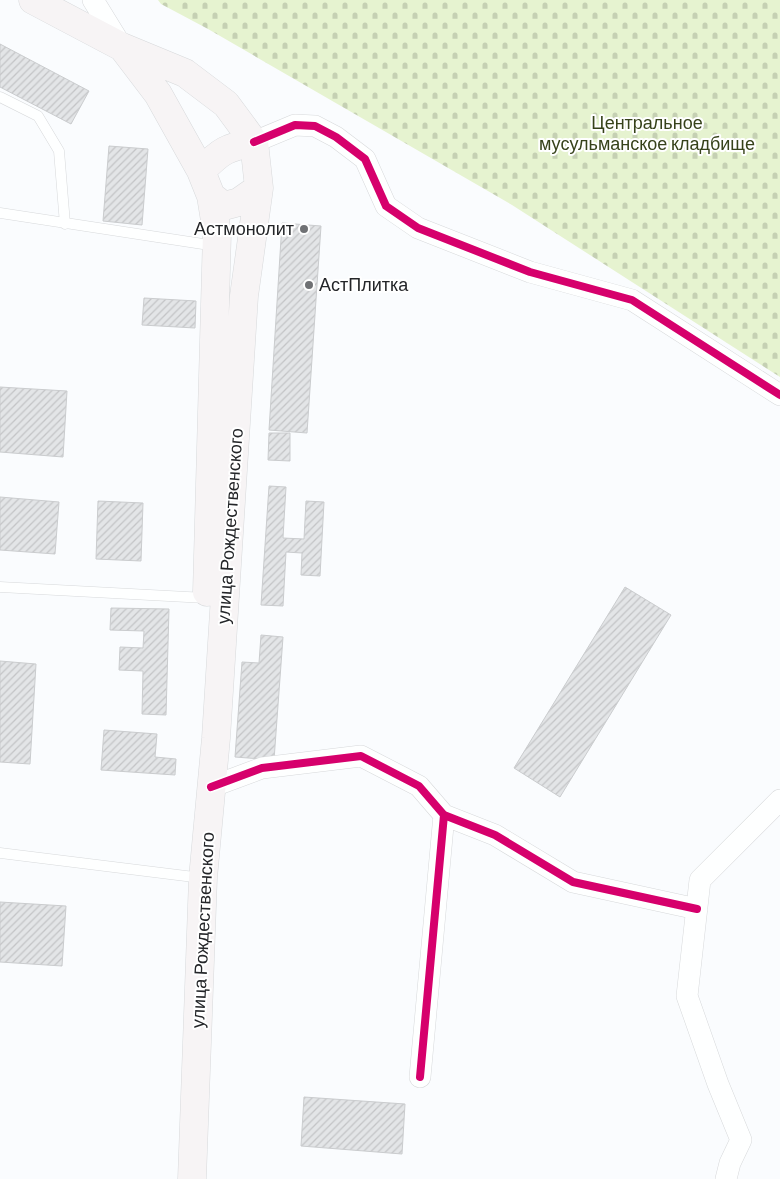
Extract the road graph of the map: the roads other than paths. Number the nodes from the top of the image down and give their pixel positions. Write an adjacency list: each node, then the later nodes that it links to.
1 (32, 0): 3 (main road)
2 (93, 0): 3 (street)
3 (122, 47): 5 (main road); 6 (main road)
4 (0, 97): 10 (lane)
5 (254, 142): 6 (main road); 7 (main road, улица Рождественского); 12 (street)
6 (201, 171): 8 (main road)
7 (259, 188): 8 (main road); 15 (main road, улица Рождественского)
8 (211, 196): 11 (main road)
9 (0, 213): 10 (lane)
10 (65, 224): 11 (lane)
11 (217, 246): 14 (main road)
12 (780, 395)
13 (0, 587): 14 (lane)
14 (207, 598): 19 (main road)
15 (211, 787): 17 (street); 19 (main road, улица Рождественского)
16 (780, 800): 20 (street)
17 (444, 815): 20 (street); 21 (street)
18 (0, 853): 19 (lane)
19 (203, 878): 22 (main road, улица Рождественского)
20 (697, 909): 23 (street)
21 (420, 1077)
22 (192, 1179)
23 (726, 1179)

